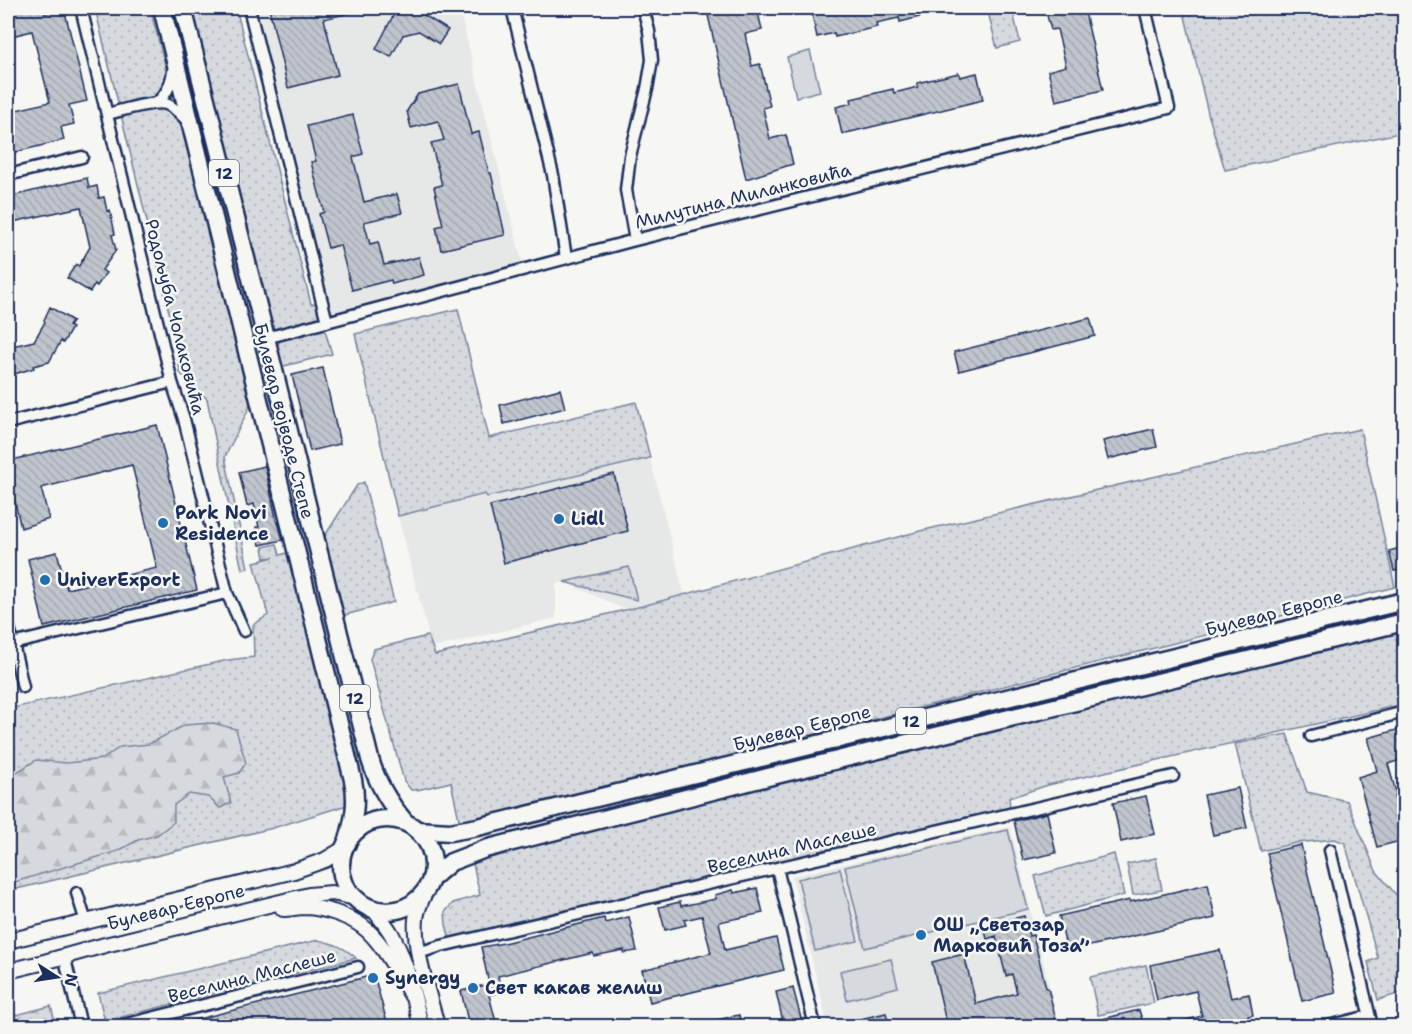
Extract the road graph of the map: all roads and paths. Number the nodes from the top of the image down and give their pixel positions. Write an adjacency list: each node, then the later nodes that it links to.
1 (81, 8): 10 (street, Родољуба Чолаковића)
2 (162, 8): 8 (main road, Булевар војводе Степе / 12)
3 (183, 8): 17 (main road, Булевар војводе Степе / 12)
4 (249, 8): 16 (street)
5 (512, 8): 15 (street)
6 (643, 8): 14 (street)
7 (1145, 8): 14 (street, Милутина Миланковића)
8 (174, 62): 9 (street); 11 (main road, Булевар војводе Степе / 12)
9 (156, 103): 10 (street); 11 (street)
10 (107, 114): 18 (street, Родољуба Чолаковића)
11 (190, 123): 31 (main road, Булевар војводе Степе / 12)
12 (82, 157): 13 (street)
13 (8, 176)
14 (635, 240): 15 (street, Милутина Миланковића)
15 (567, 258): 16 (street, Милутина Миланковића)
16 (327, 322): 17 (street, Милутина Миланковића)
17 (266, 338): 30 (main road, Булевар војводе Степе / 12)
18 (172, 382): 19 (street); 20 (street, Родољуба Чолаковића)
19 (8, 423)
20 (227, 593): 24 (street, Родољуба Чолаковића); 25 (street)
21 (1404, 602): 30 (main road, Булевар Европе / 12)
22 (1404, 622): 34 (main road, 12)
23 (8, 623): 25 (street)
24 (244, 631)
25 (12, 644): 26 (street)
26 (23, 687)
27 (1404, 712): 28 (street)
28 (1311, 736)
29 (1173, 776): 33 (street, Веселина Маслеше)
30 (411, 826): 31 (main road, 12); 34 (main road, 12)
31 (346, 846): 36 (main road, 12); 38 (main road, Булевар Европе)
32 (1330, 850): 46 (street)
33 (777, 868): 41 (street, Веселина Маслеше); 51 (street)
34 (430, 882): 37 (main road, 12); 41 (main road)
35 (77, 894): 38 (street)
36 (356, 898): 37 (main road); 39 (main road, Булевар Европе)
37 (373, 908): 45 (main road)
38 (86, 922): 40 (main road, Булевар Европе)
39 (189, 924): 42 (main road, Булевар Европе); 45 (main road)
40 (8, 941)
41 (418, 953): 50 (main road)
42 (64, 956): 44 (main road, Булевар Европе); 47 (street)
43 (358, 967): 48 (street, Веселина Маслеше)
44 (8, 971)
45 (415, 1001): 49 (main road)
46 (1371, 1021): 52 (street)
47 (81, 1026)
48 (119, 1026)
49 (421, 1026)
50 (438, 1026)
51 (815, 1026)
52 (1328, 1026)

